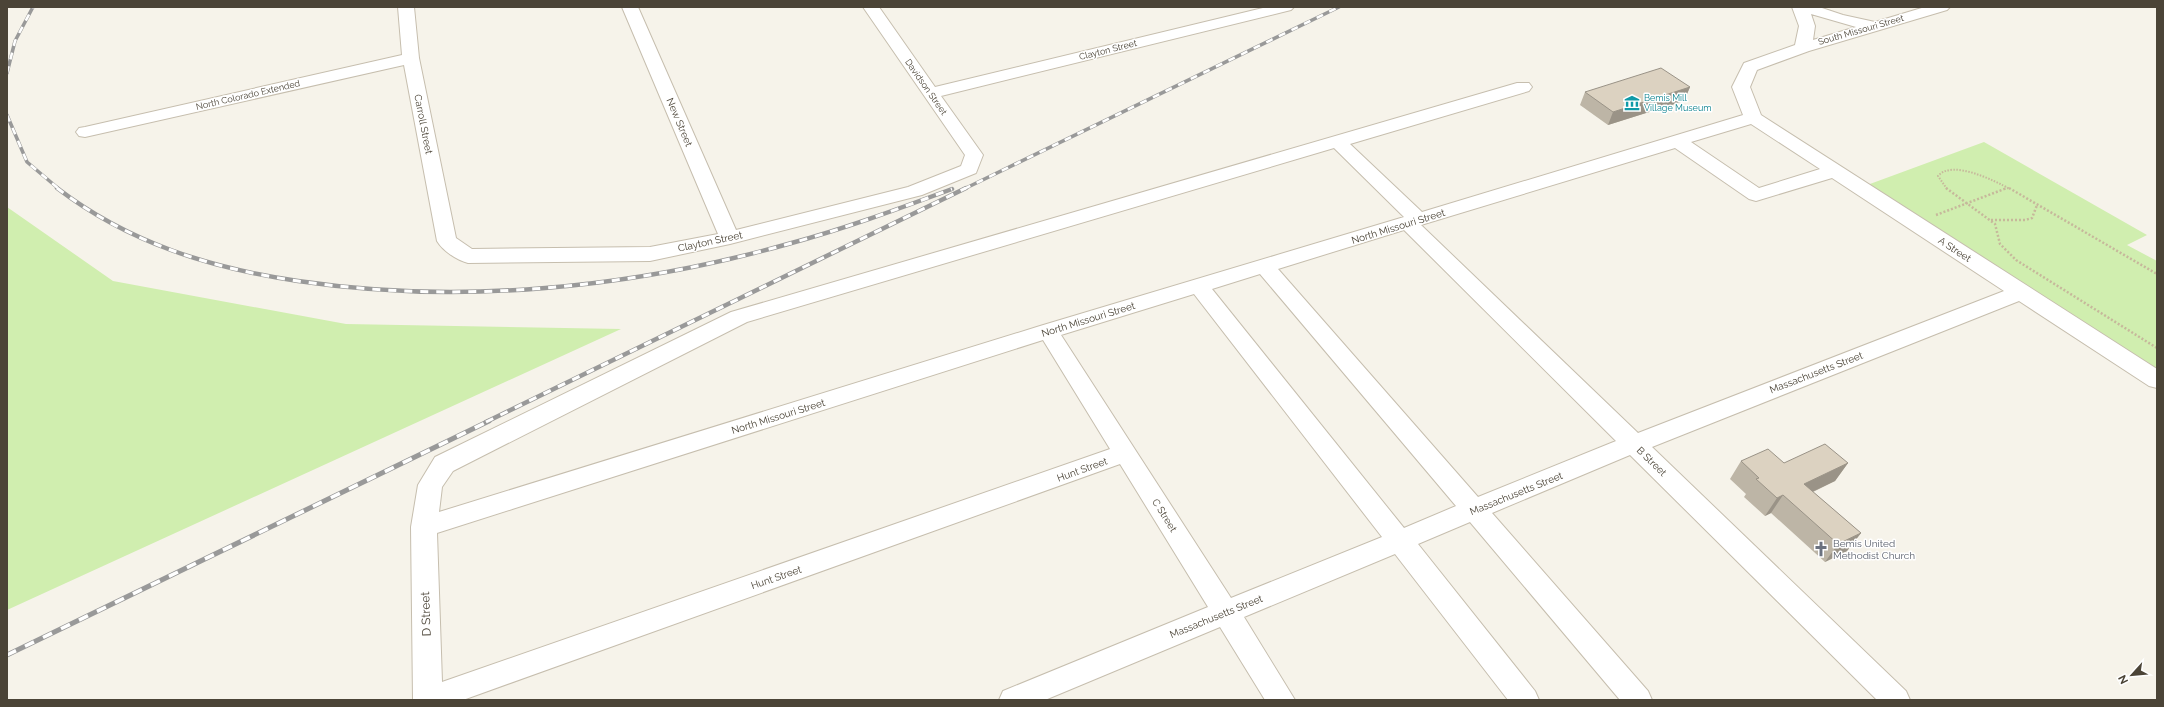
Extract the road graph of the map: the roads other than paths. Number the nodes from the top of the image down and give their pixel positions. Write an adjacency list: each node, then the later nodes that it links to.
1 (406, 7): 10 (street, Carroll Street)
2 (630, 7): 20 (street, New Street)
3 (871, 7): 12 (street, Davidson Street)
4 (1286, 7): 12 (street, Clayton Street)
5 (1800, 7): 9 (street)
6 (1804, 7): 8 (street)
7 (1942, 7): 8 (street, South Missouri Street)
8 (1875, 26): 9 (street, South Missouri Street)
9 (1803, 48): 13 (street, South Missouri Street)
10 (411, 58): 14 (street, North Colorado Extended); 21 (street, Carroll Street)
11 (1524, 87): 16 (street, D Street)
12 (930, 93): 17 (street, Davidson Street)
13 (1754, 118): 15 (street, North Missouri Street); 18 (street, A Street)
14 (86, 132)
15 (1677, 141): 18 (street); 19 (street, North Missouri Street)
16 (1338, 142): 19 (street, B Street); 30 (street, D Street)
17 (969, 169): 20 (street, Clayton Street)
18 (1834, 171): 24 (street, A Street)
19 (1413, 221): 22 (street, North Missouri Street); 27 (street, B Street)
20 (730, 238): 21 (street, Clayton Street)
21 (447, 241)
22 (1264, 266): 23 (street, North Missouri Street); 29 (street)
23 (1199, 286): 25 (street, North Missouri Street); 31 (street)
24 (2021, 292): 26 (street, A Street); 27 (street, Massachusetts Street)
25 (1048, 331): 28 (street, C Street); 30 (street, North Missouri Street)
26 (2157, 380)
27 (1634, 444): 29 (street, Massachusetts Street); 38 (street, B Street)
28 (1125, 453): 32 (street, C Street); 33 (street, Hunt Street)
29 (1474, 510): 31 (street, Massachusetts Street); 37 (street)
30 (424, 528): 33 (street, D Street)
31 (1400, 540): 32 (street, Massachusetts Street); 36 (street)
32 (1226, 612): 34 (street, Massachusetts Street); 35 (street, C Street)
33 (428, 700)
34 (1012, 700)
35 (1281, 700)
36 (1525, 700)
37 (1638, 700)
38 (1896, 700)

